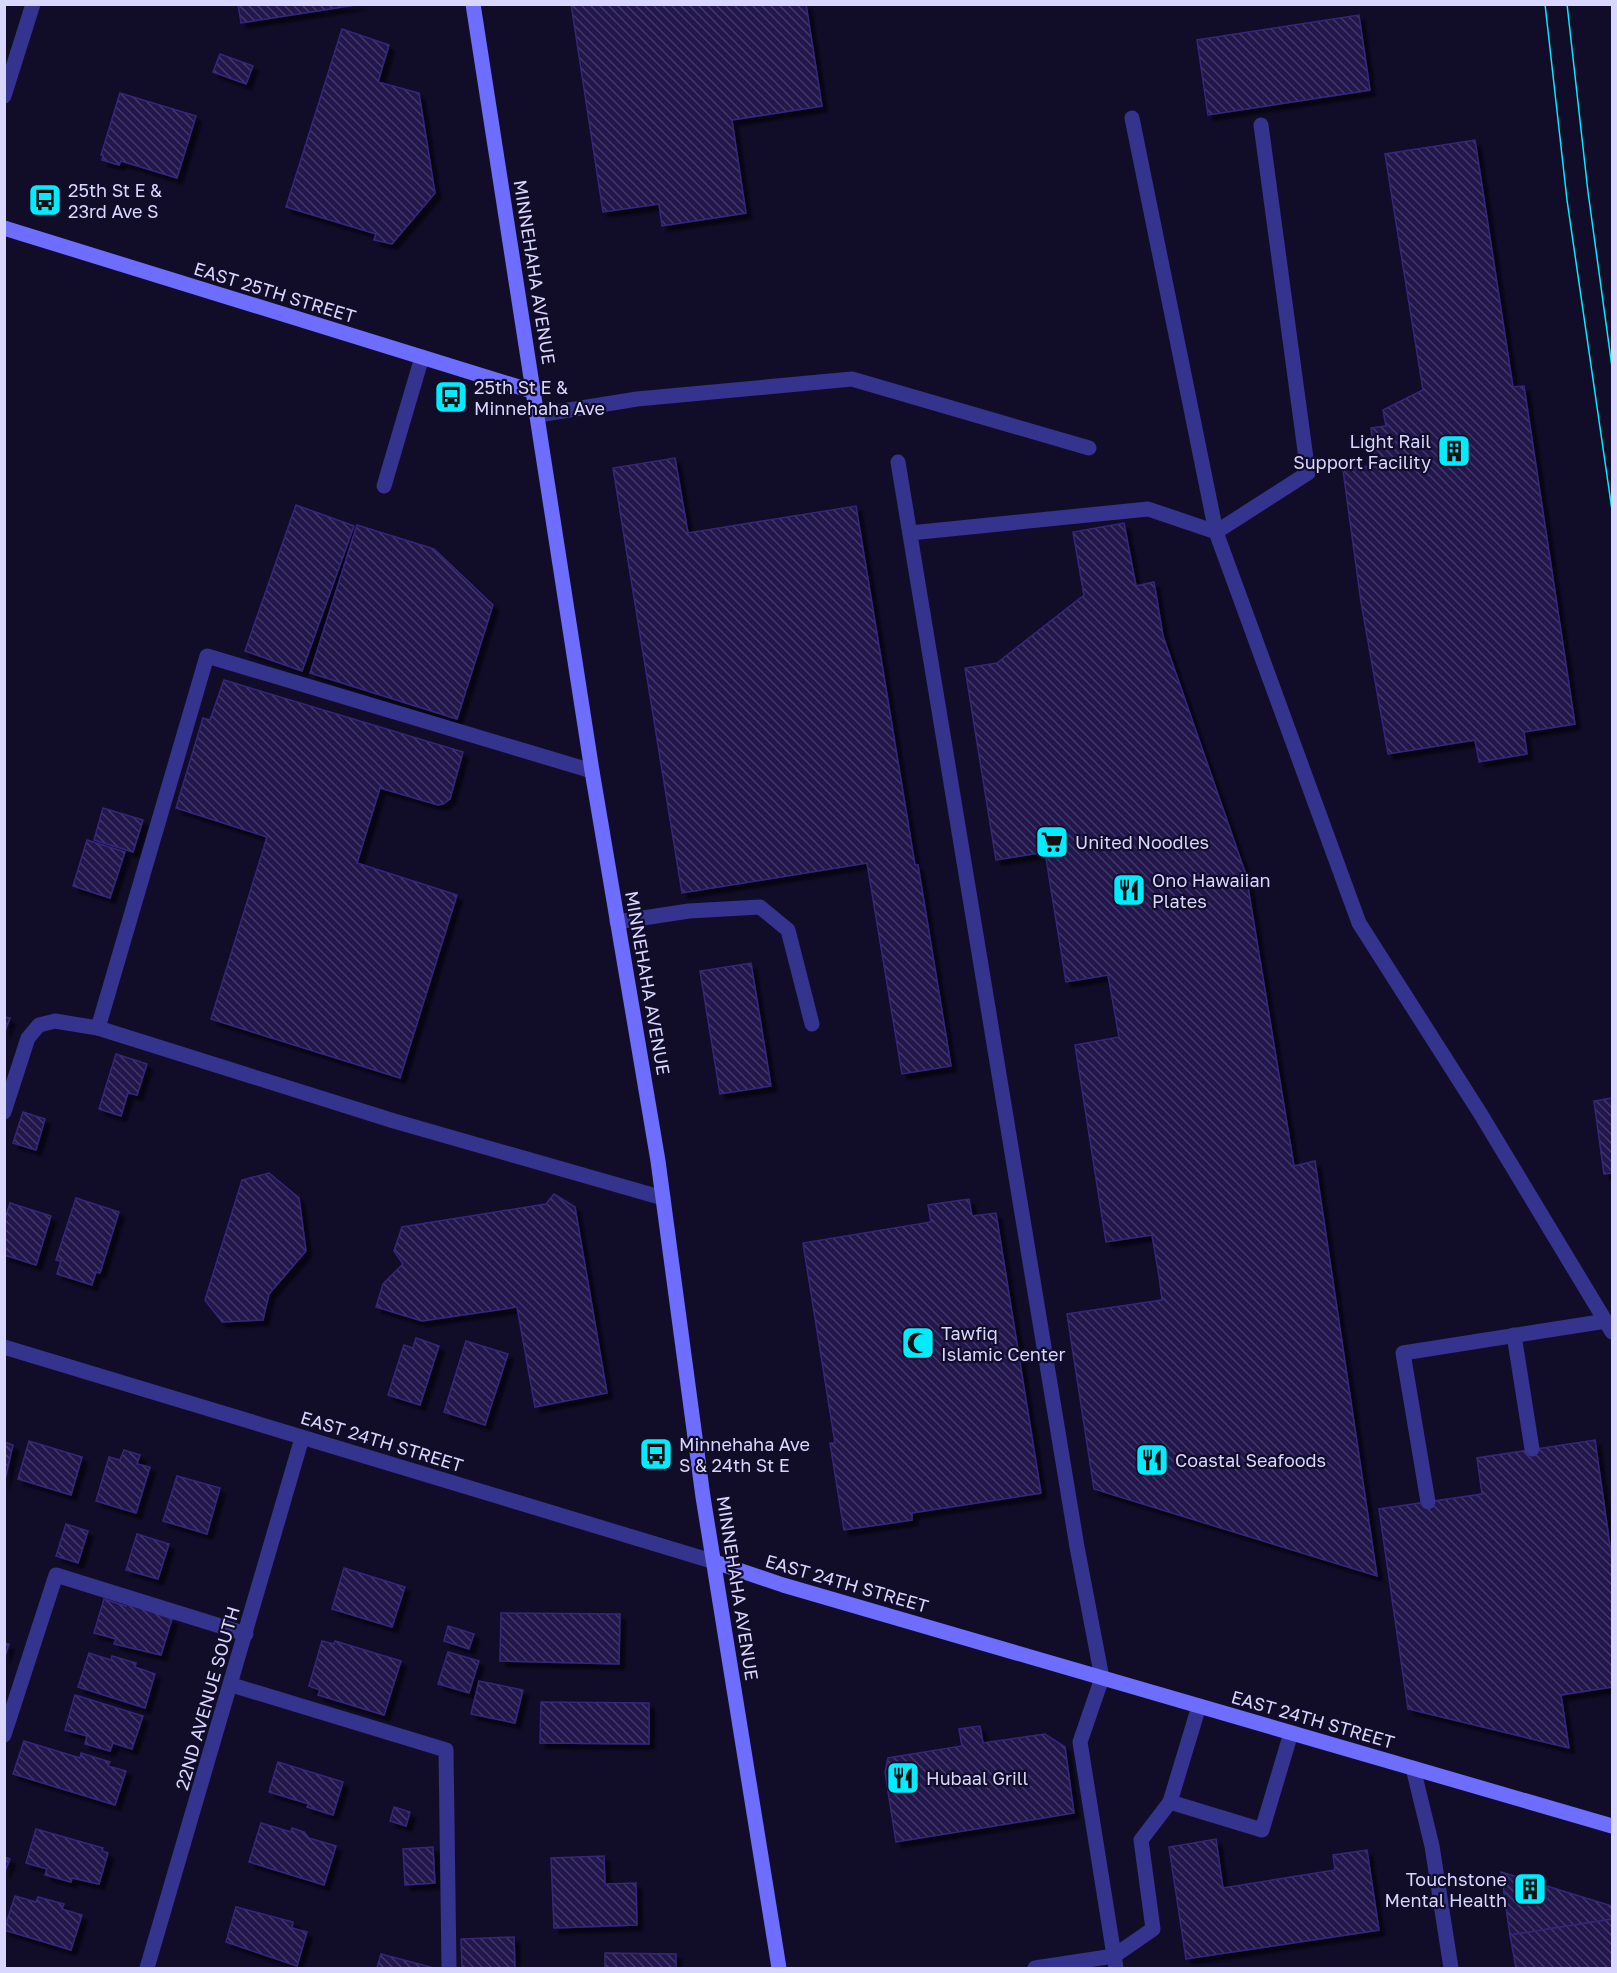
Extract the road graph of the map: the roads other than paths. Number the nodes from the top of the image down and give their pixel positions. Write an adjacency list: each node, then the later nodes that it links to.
1 (33, 4): 3 (street)
2 (473, 4): 8 (main road, MINNEHAHA AVENUE)
3 (4, 96)
4 (1132, 118): 13 (street)
5 (1261, 125): 13 (street)
6 (4, 228): 7 (main road, EAST 25TH STREET)
7 (422, 357): 8 (main road, EAST 25TH STREET); 12 (street)
8 (535, 392): 9 (main road, MINNEHAHA AVENUE)
9 (538, 415): 10 (street); 15 (main road, MINNEHAHA AVENUE)
10 (1089, 448)
11 (898, 462): 14 (street)
12 (384, 486)
13 (1216, 532): 14 (street); 21 (street)
14 (910, 533): 29 (street)
15 (592, 771): 16 (main road, MINNEHAHA AVENUE); 18 (street)
16 (617, 922): 17 (street); 20 (main road, MINNEHAHA AVENUE)
17 (812, 1024)
18 (98, 1028): 19 (street); 20 (street)
19 (4, 1112)
20 (663, 1198): 27 (main road, MINNEHAHA AVENUE)
21 (1609, 1326): 22 (street)
22 (1514, 1335): 25 (street); 26 (street)
23 (4, 1347): 24 (street, EAST 24TH STREET)
24 (302, 1438): 27 (street, EAST 24TH STREET); 28 (street, 22ND AVENUE SOUTH)
25 (1532, 1449)
26 (1428, 1502)
27 (715, 1562): 29 (main road, EAST 24TH STREET); 40 (main road, MINNEHAHA AVENUE)
28 (246, 1634): 30 (street, 22ND AVENUE SOUTH); 33 (street)
29 (1102, 1678): 31 (main road, EAST 24TH STREET); 37 (street)
30 (232, 1685): 38 (street, 22ND AVENUE SOUTH); 39 (street)
31 (1199, 1706): 32 (main road, EAST 24TH STREET); 35 (street)
32 (1290, 1733): 34 (main road, EAST 24TH STREET); 35 (street)
33 (4, 1735)
34 (1413, 1768): 36 (main road, EAST 24TH STREET); 42 (street)
35 (1170, 1802): 37 (street)
36 (1612, 1826)
37 (1115, 1962): 41 (street)
38 (147, 1968)
39 (449, 1968)
40 (779, 1968)
41 (1035, 1968)
42 (1451, 1968)

